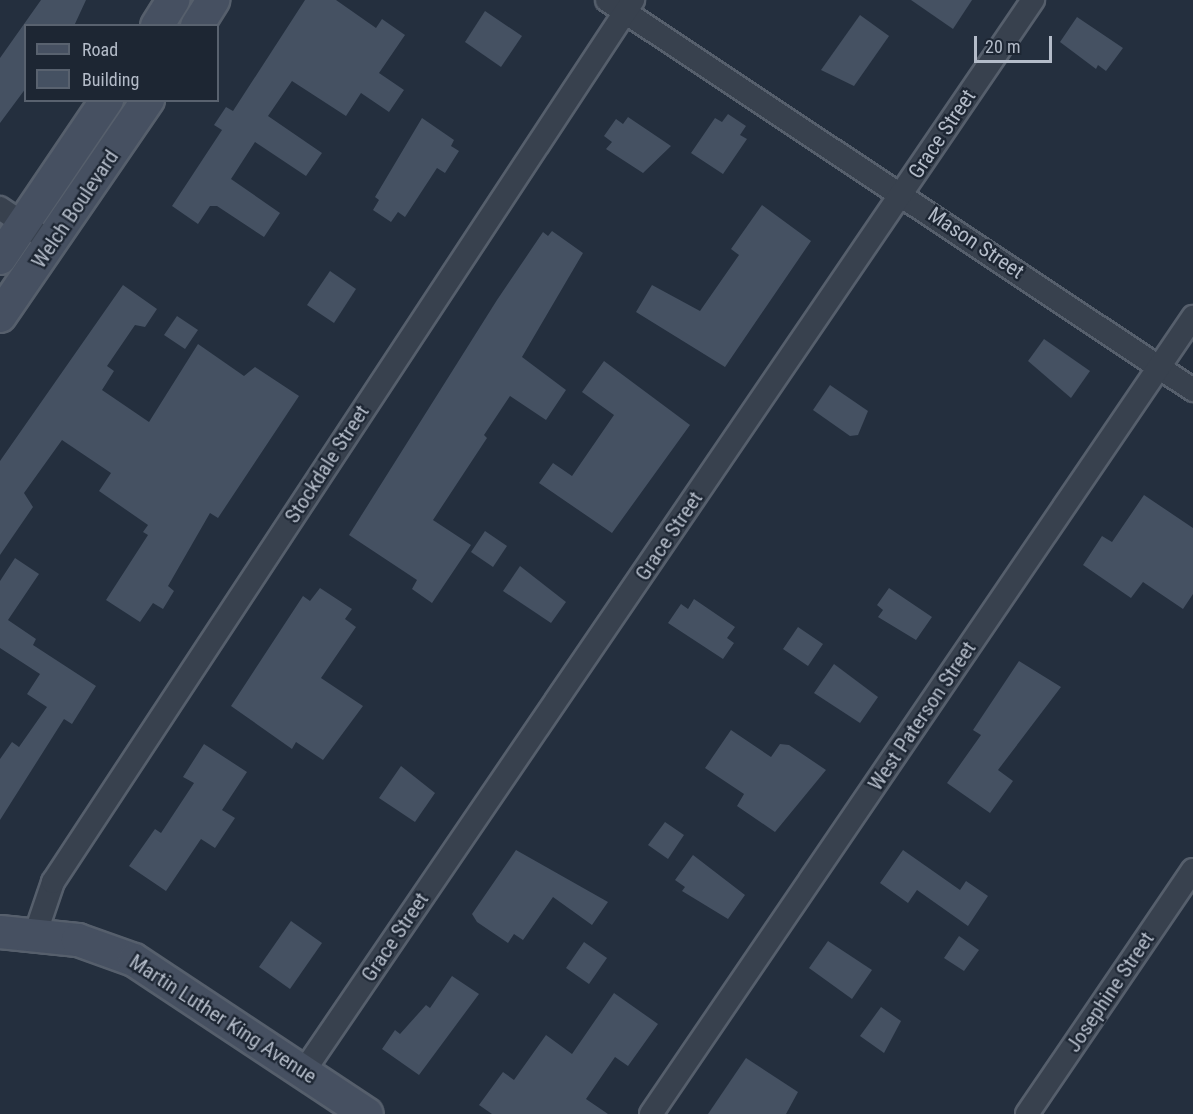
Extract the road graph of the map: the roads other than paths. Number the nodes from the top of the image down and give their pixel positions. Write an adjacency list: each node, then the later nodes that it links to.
1 (173, 0): 5 (main road)
2 (213, 0): 6 (main road)
3 (1033, 0): 9 (street, Grace Street)
4 (622, 3): 9 (street, Mason Street); 19 (street, Stockdale Street)
5 (157, 24)
6 (198, 24)
7 (105, 102): 10 (main road, Welch Boulevard)
8 (147, 102): 11 (main road, Welch Boulevard)
9 (902, 192): 15 (street, Mason Street); 20 (street, Grace Street)
10 (12, 216): 11 (street); 12 (main road, Welch Boulevard)
11 (52, 243): 13 (main road, Welch Boulevard)
12 (0, 258)
13 (0, 316)
14 (1193, 317): 15 (street, West Paterson Street)
15 (1159, 367): 16 (street, Mason Street); 22 (street, West Paterson Street)
16 (1193, 390)
17 (1193, 870): 23 (street, Josephine Street)
18 (0, 932): 19 (main road, Martin Luther King Avenue)
19 (35, 935): 20 (main road, Martin Luther King Avenue)
20 (304, 1071): 21 (main road, Martin Luther King Avenue)
21 (367, 1114)
22 (651, 1114)
23 (1027, 1114)

